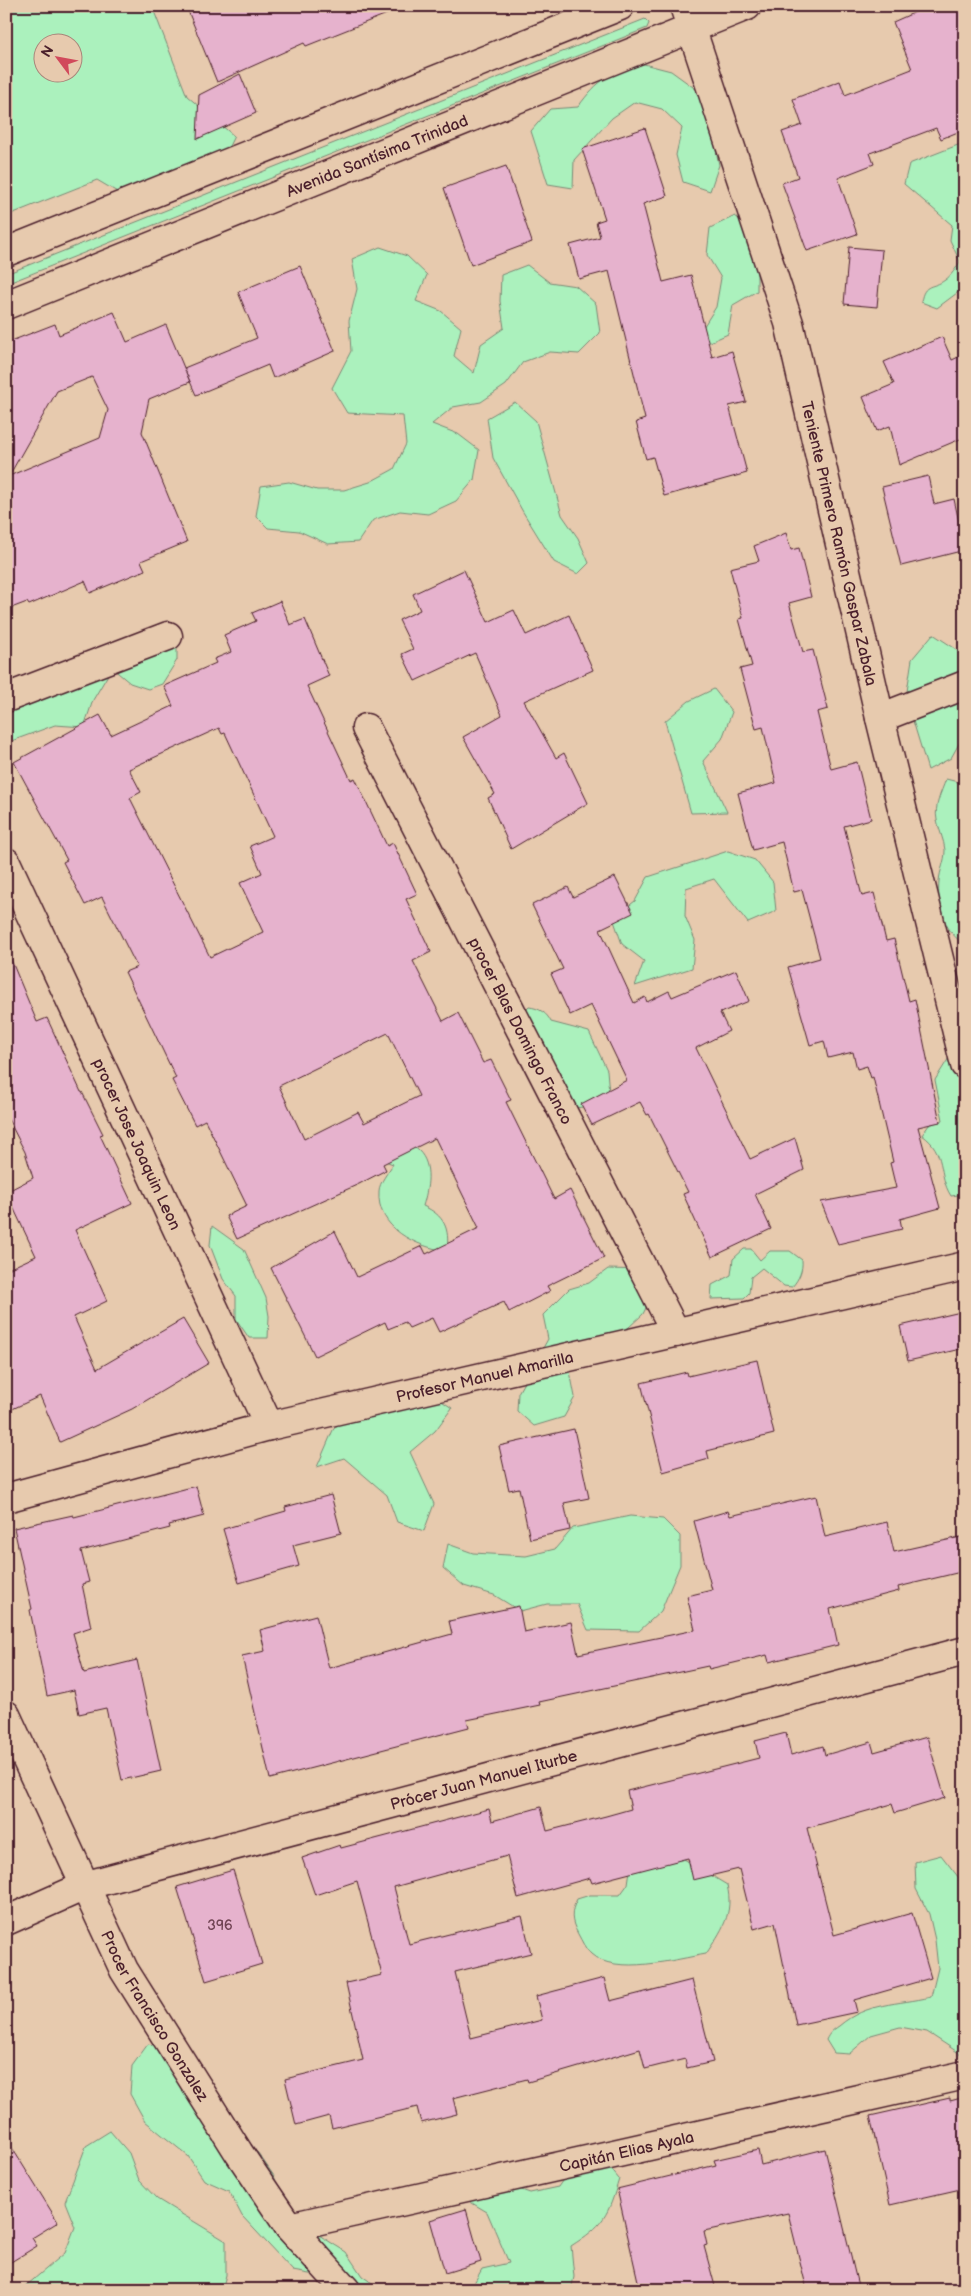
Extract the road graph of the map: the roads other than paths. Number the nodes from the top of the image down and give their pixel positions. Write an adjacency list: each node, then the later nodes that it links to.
1 (620, 6): 4 (street)
2 (747, 6): 3 (street, Avenida Santísima Trinidad)
3 (688, 17): 5 (street, Avenida Santísima Trinidad); 9 (street, Teniente Primero Ramón Gaspar Zabala)
4 (6, 252)
5 (6, 305)
6 (168, 636): 8 (street)
7 (965, 684): 9 (street)
8 (6, 698)
9 (880, 718): 12 (street, Teniente Primero Ramón Gaspar Zabala)
10 (366, 728): 14 (street, procer Blas Domingo Franco)
11 (6, 862): 15 (street, procer Jose Joaquin Leon)
12 (965, 1065)
13 (965, 1266): 14 (street, Profesor Manuel Amarilla)
14 (676, 1333): 15 (street, Profesor Manuel Amarilla)
15 (269, 1426): 16 (street, Profesor Manuel Amarilla)
16 (6, 1498)
17 (965, 1651): 19 (street, Prócer Juan Manuel Iturbe)
18 (6, 1715): 19 (street, Procer Francisco Gonzalez)
19 (87, 1886): 20 (street, Prócer Juan Manuel Iturbe); 22 (street, Procer Francisco Gonzalez)
20 (6, 1921)
21 (965, 2074): 22 (street, Capitán Elias Ayala)
22 (290, 2226): 23 (street, Procer Francisco Gonzalez)
23 (346, 2290)

